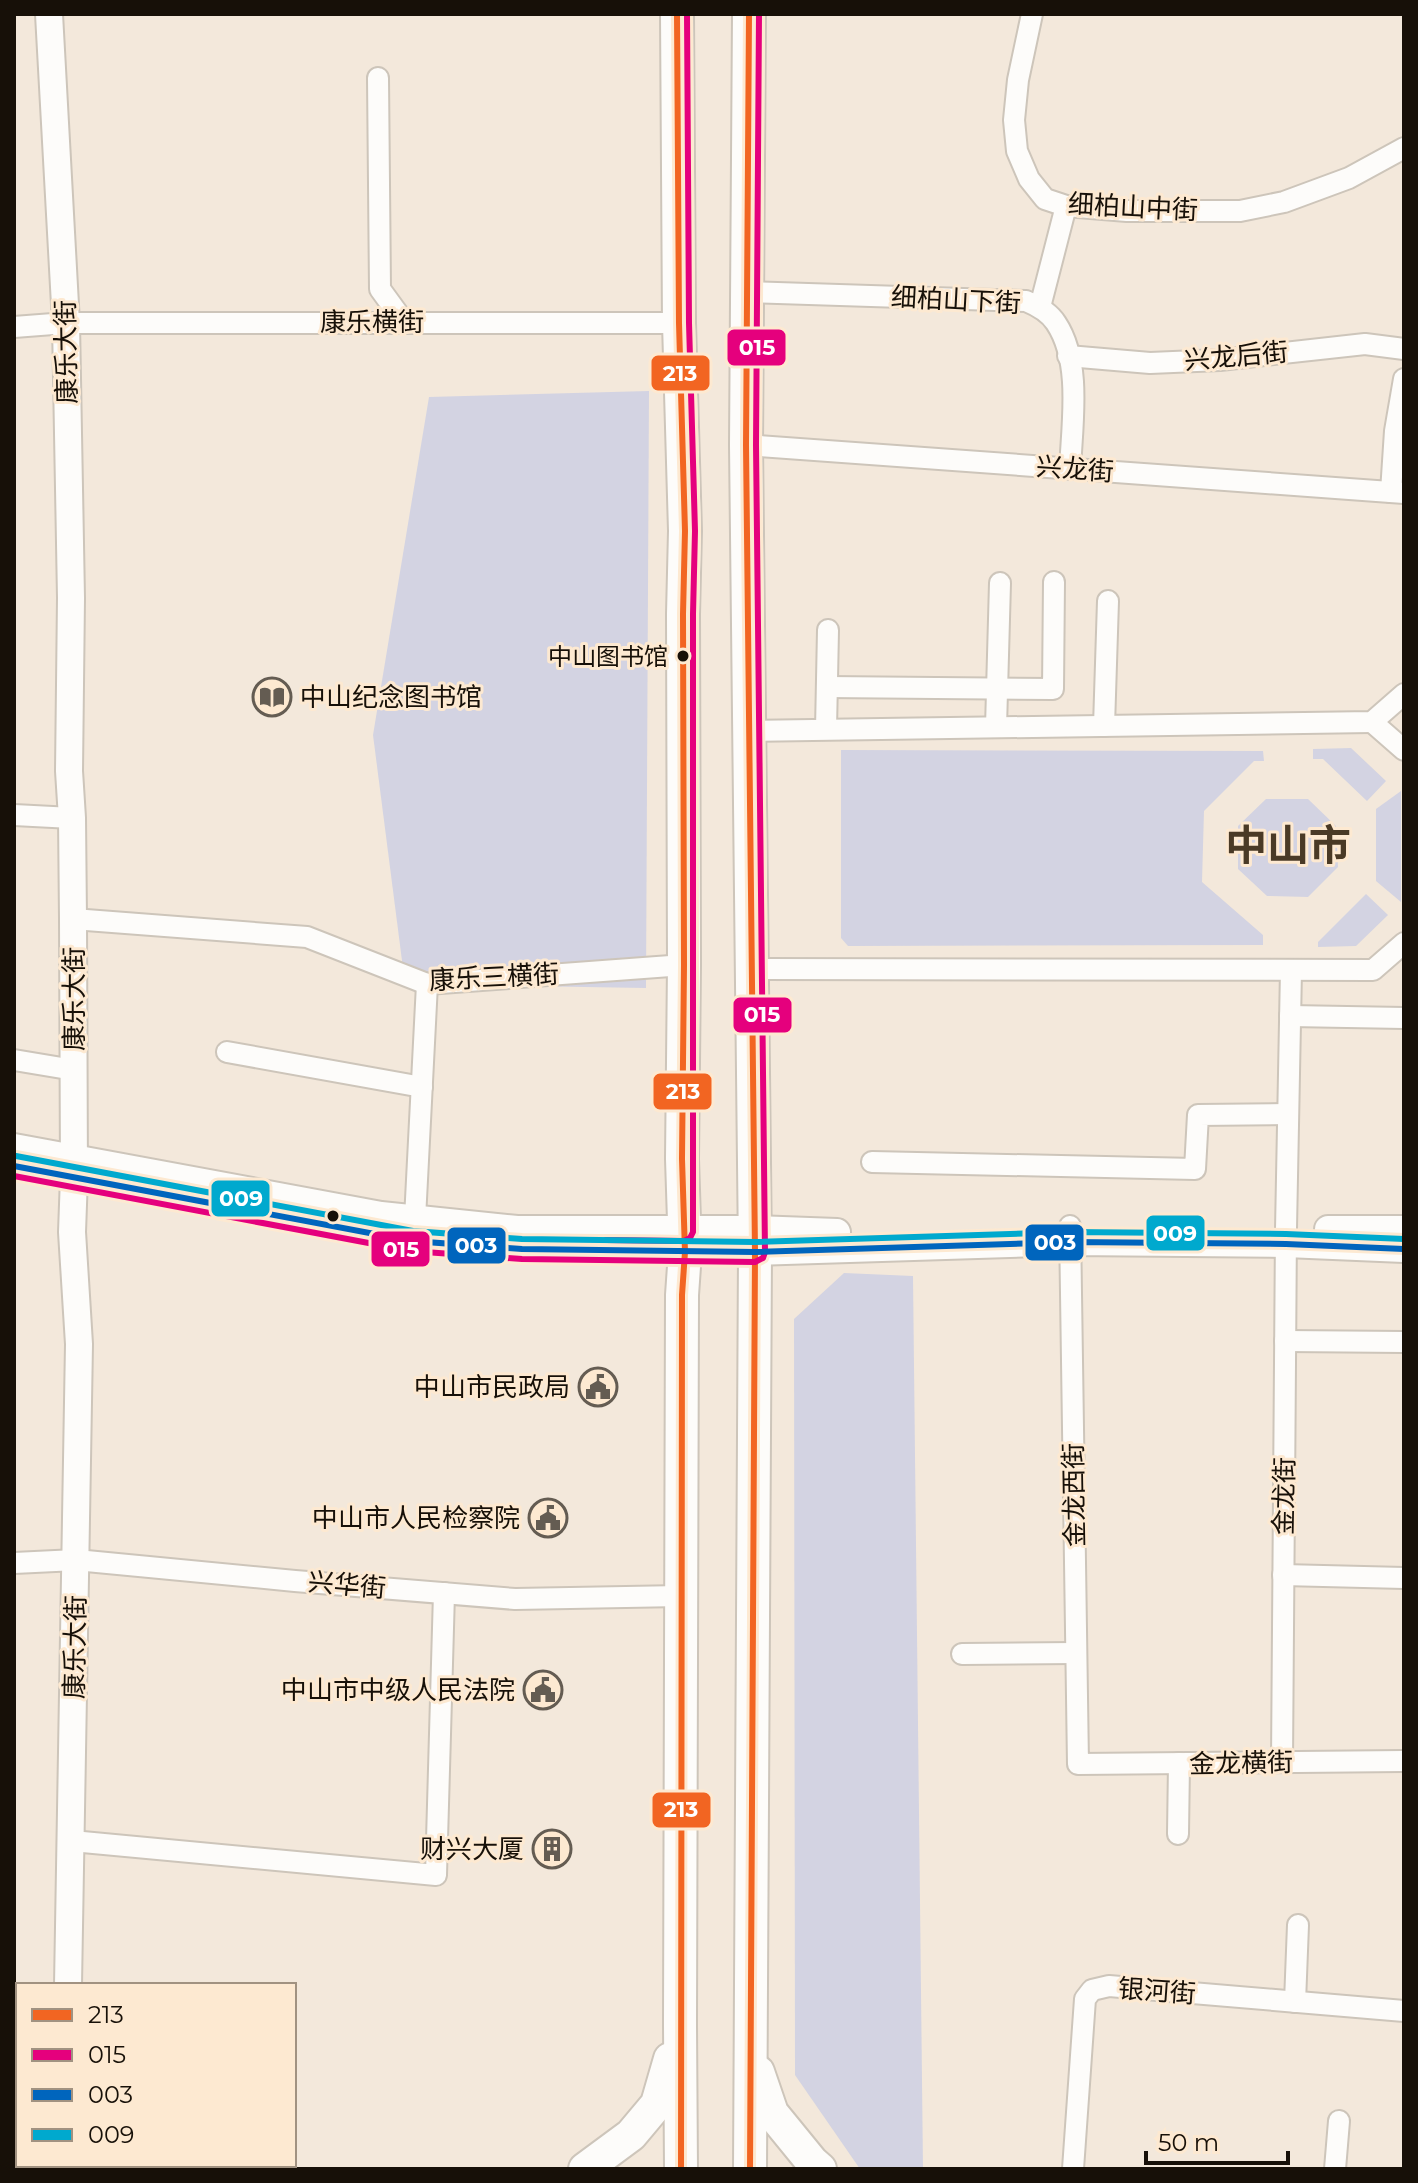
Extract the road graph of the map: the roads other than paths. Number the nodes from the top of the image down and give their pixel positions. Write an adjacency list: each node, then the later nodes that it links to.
1 (49, 14): 11 (street, 康乐大街)
2 (677, 14): 12 (main road)
3 (749, 14): 8 (main road)
4 (1032, 14): 7 (street, 细柏山中街)
5 (378, 78): 10 (street)
6 (1404, 148): 7 (street, 细柏山中街)
7 (1066, 206): 9 (street)
8 (747, 292): 9 (street, 细柏山下街); 18 (main road)
9 (1040, 307): 15 (street, 细柏山下街)
10 (404, 322): 11 (street, 康乐横街); 12 (street, 康乐横街)
11 (66, 323): 13 (street, 康乐横街); 35 (street, 康乐大街)
12 (679, 323): 38 (main road)
13 (14, 327)
14 (1404, 349): 15 (street, 兴龙后街)
15 (1068, 356): 19 (street, 细柏山下街)
16 (1404, 379): 17 (street)
17 (1401, 411): 20 (street)
18 (746, 445): 19 (street, 兴龙街); 32 (main road)
19 (1070, 469): 20 (street, 兴龙街)
20 (1397, 493)
21 (1054, 582): 26 (street)
22 (1000, 583): 26 (street)
23 (1108, 601): 29 (street)
24 (828, 630): 25 (street)
25 (827, 687): 26 (street); 31 (street)
26 (997, 688): 30 (street)
27 (1404, 694): 28 (street)
28 (1372, 722): 29 (street); 33 (street)
29 (1104, 726): 30 (street)
30 (996, 727): 31 (street)
31 (826, 729): 32 (street)
32 (749, 731): 39 (main road)
33 (1404, 750)
34 (14, 815): 35 (street)
35 (72, 818): 36 (street, 康乐大街)
36 (73, 919): 41 (street, 康乐三横街); 46 (street, 康乐大街)
37 (1404, 943): 40 (street)
38 (684, 965): 41 (street, 康乐三横街); 58 (main road)
39 (752, 969): 40 (street); 57 (main road)
40 (1291, 970): 42 (street, 金龙街)
41 (427, 984): 47 (street)
42 (1290, 1016): 43 (street); 48 (street, 金龙街)
43 (1404, 1018)
44 (227, 1052): 47 (street)
45 (14, 1060): 46 (street)
46 (74, 1070): 52 (street, 康乐大街)
47 (422, 1087): 53 (street)
48 (1288, 1114): 50 (street); 56 (street, 金龙街)
49 (14, 1147): 52 (street)
50 (872, 1162)
51 (14, 1166): 52 (street)
52 (74, 1167): 53 (street); 58 (street); 62 (street, 康乐大街)
53 (415, 1219): 58 (street)
54 (1404, 1229): 56 (street)
55 (1070, 1234): 56 (street); 57 (street); 68 (street, 金龙西街)
56 (1286, 1237): 59 (street); 60 (street, 金龙街)
57 (754, 1241): 58 (street); 81 (main road)
58 (684, 1242): 67 (main road)
59 (1404, 1249)
60 (1285, 1341): 61 (street); 64 (street, 金龙街)
61 (1404, 1342)
62 (76, 1560): 63 (street, 兴华街); 66 (street, 兴华街); 75 (street, 康乐大街)
63 (14, 1563)
64 (1283, 1575): 65 (street); 71 (street, 金龙街)
65 (1404, 1578)
66 (444, 1593): 67 (street, 兴华街); 75 (street)
67 (681, 1596): 80 (main road)
68 (1076, 1653): 69 (street); 73 (street, 金龙西街)
69 (962, 1654)
70 (1404, 1761): 71 (street, 金龙横街)
71 (1282, 1762): 72 (street, 金龙横街)
72 (1179, 1763): 73 (street, 金龙横街); 74 (street)
73 (1078, 1764)
74 (1178, 1834)
75 (72, 1841): 77 (street, 康乐大街)
76 (1298, 1925): 78 (street)
77 (68, 1983)
78 (1295, 2002): 79 (street, 银河街); 91 (street, 银河街)
79 (1404, 2011)
80 (680, 2025): 87 (main road); 88 (main road)
81 (750, 2048): 89 (main road); 90 (main road)
82 (1339, 2121): 92 (street)
83 (206, 2167): 86 (main road)
84 (14, 2168): 85 (main road)
85 (24, 2169)
86 (232, 2169)
87 (585, 2169)
88 (681, 2169)
89 (750, 2169)
90 (820, 2169)
91 (1073, 2169)
92 (1335, 2169)

